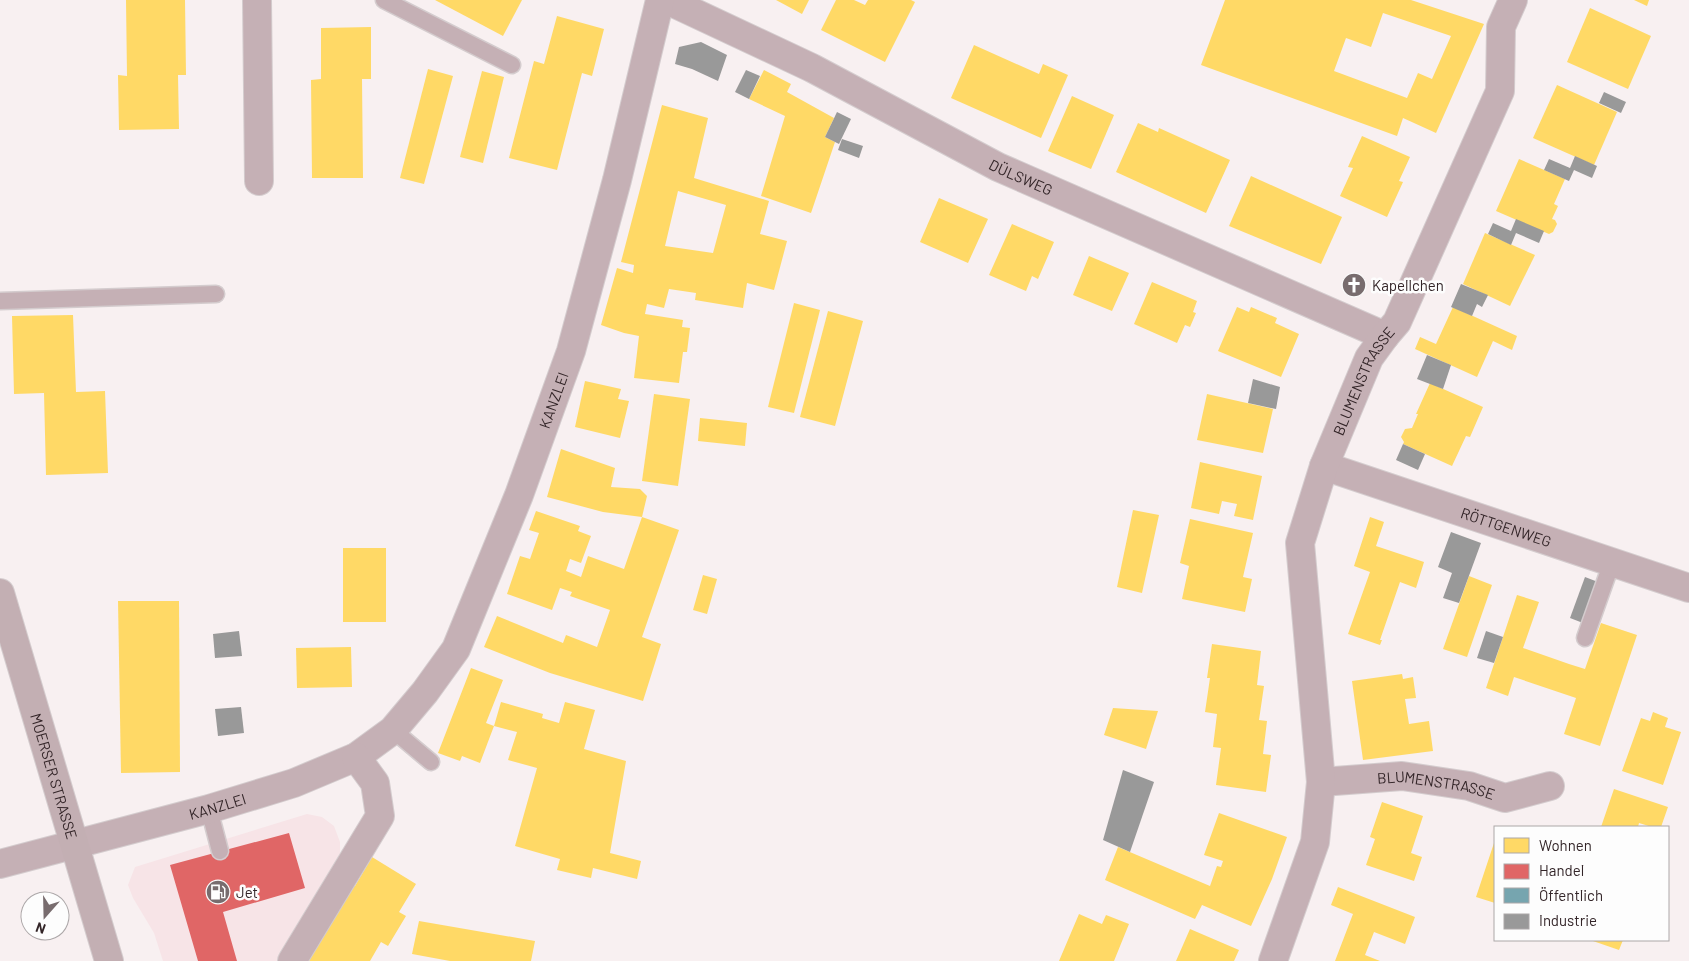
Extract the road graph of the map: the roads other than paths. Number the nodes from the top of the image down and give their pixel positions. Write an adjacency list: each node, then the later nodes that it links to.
1 (256, 0): 7 (street)
2 (384, 0): 6 (lane)
3 (660, 0): 16 (street, KANZLEI)
4 (667, 0): 10 (street, DÜLSWEG)
5 (1513, 0): 10 (street, BLUMENSTRASSE)
6 (512, 65)
7 (259, 181)
8 (216, 294): 9 (lane)
9 (0, 301)
10 (1385, 336): 11 (street, BLUMENSTRASSE)
11 (1324, 466): 12 (street, RÖTTGENWEG); 19 (street, BLUMENSTRASSE)
12 (1612, 562): 13 (street, RÖTTGENWEG); 15 (lane)
13 (1689, 588)
14 (0, 593): 22 (main road, MOERSER STRASSE)
15 (1585, 638)
16 (393, 730): 17 (street, KANZLEI); 18 (lane)
17 (356, 757): 21 (street, KANZLEI); 26 (street)
18 (431, 762)
19 (1321, 782): 20 (street, BLUMENSTRASSE); 27 (street, BLUMENSTRASSE)
20 (1550, 786)
21 (209, 809): 22 (street, KANZLEI); 23 (lane)
22 (74, 844): 24 (street, KANZLEI); 25 (main road, MOERSER STRASSE)
23 (220, 851)
24 (0, 864)
25 (109, 961)
26 (292, 961)
27 (1273, 961)

